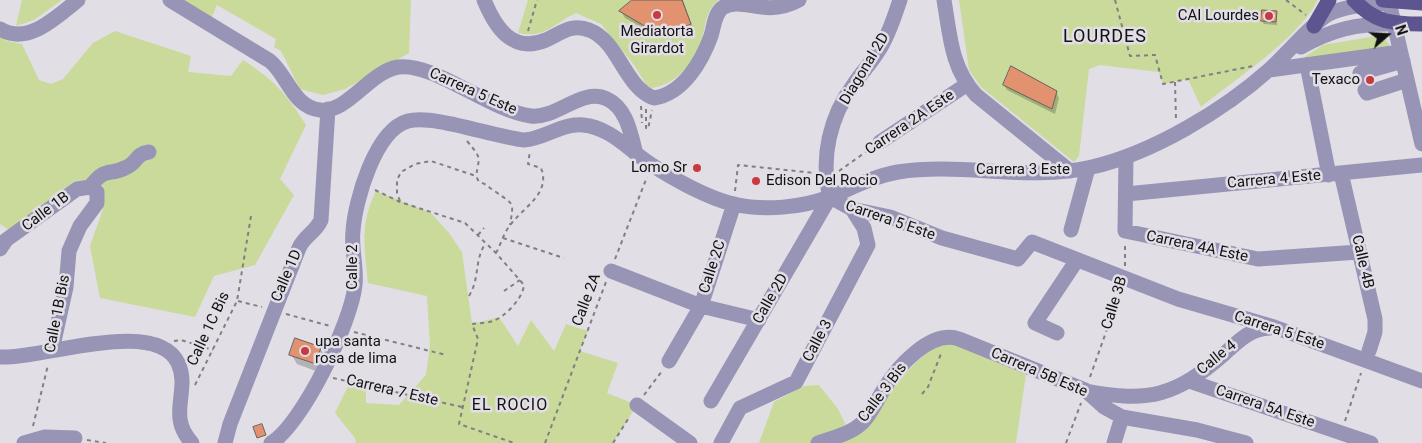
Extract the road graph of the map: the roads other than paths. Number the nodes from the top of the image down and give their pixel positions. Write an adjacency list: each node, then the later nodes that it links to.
1 (78, 0): 14 (street)
2 (170, 0): 20 (street)
3 (484, 0): 4 (street)
4 (800, 0)
5 (900, 0): 32 (street, Diagonal 2D)
6 (944, 0): 19 (street)
7 (1329, 0): 11 (main road)
8 (1386, 1): 9 (street, Carrera 3 Este); 10 (main road); 12 (street)
9 (1357, 3): 11 (street, Carrera 3 Este); 12 (main road)
10 (1422, 3)
11 (1312, 22): 16 (street, Carrera 3 Este)
12 (1394, 24): 13 (main road); 15 (street); 16 (street, Carrera 3 Este)
13 (1422, 24)
14 (0, 28)
15 (1397, 59): 17 (street); 18 (street); 18 (street)
16 (1275, 65): 17 (street); 25 (street, Carrera 3 Este)
17 (1307, 65): 29 (street, Calle 4B)
18 (1401, 82): 22 (street)
19 (966, 85): 21 (street, Carrera 2A Este); 28 (street)
20 (328, 109): 24 (street, Carrera 5 Este); 59 (street, Calle 1D)
21 (880, 142)
22 (1422, 144)
23 (149, 152): 30 (street)
24 (636, 154): 33 (street, Carrera 5 Este); 56 (street, Calle 2)
25 (1126, 157): 27 (street, Carrera 3 Este); 31 (street)
26 (1422, 165): 29 (street, Carrera 4 Este)
27 (1088, 168): 28 (street, Carrera 3 Este); 35 (street)
28 (1070, 171): 32 (street, Carrera 3 Este)
29 (1335, 174): 31 (street, Carrera 4 Este); 37 (street, Calle 4B)
30 (93, 189): 36 (street, Calle 1B); 45 (street, Calle 1B Bis)
31 (1126, 194): 37 (street, Carrera 4A Este)
32 (830, 197): 33 (street, Carrera 5 Este); 34 (street, Carrera 5 Este); 41 (street, Calle 2D)
33 (734, 204): 40 (street, Calle 2C)
34 (852, 209): 38 (street, Carrera 5 Este); 61 (street, Calle 3)
35 (1071, 230)
36 (2, 242)
37 (1359, 252): 46 (street, Calle 4B)
38 (1077, 260): 42 (street, Carrera 5 Este); 43 (street)
39 (610, 271): 40 (street)
40 (701, 306): 41 (street); 48 (street, Calle 2C)
41 (759, 320): 52 (street, Calle 2D)
42 (1274, 327): 46 (street, Carrera 5 Este); 49 (street, Calle 4)
43 (1057, 333)
44 (944, 336): 51 (street, Carrera 5B Este); 62 (street, Calle 3 Bis)
45 (52, 350): 47 (street); 58 (street)
46 (1367, 356): 50 (street, Carrera 5 Este)
47 (0, 357)
48 (669, 361)
49 (1188, 381): 51 (street, Calle 4); 65 (street, Carrera 5A Este)
50 (1422, 381)
51 (1085, 390): 54 (street, Carrera 5B Este)
52 (711, 401)
53 (637, 405): 60 (street)
54 (1122, 417): 63 (street); 64 (street, Carrera 5B Este)
55 (75, 438): 57 (street)
56 (279, 441)
57 (27, 442)
58 (192, 443)
59 (225, 443)
60 (690, 443)
61 (722, 443)
62 (818, 443)
63 (1114, 443)
64 (1246, 443)
65 (1371, 443)

